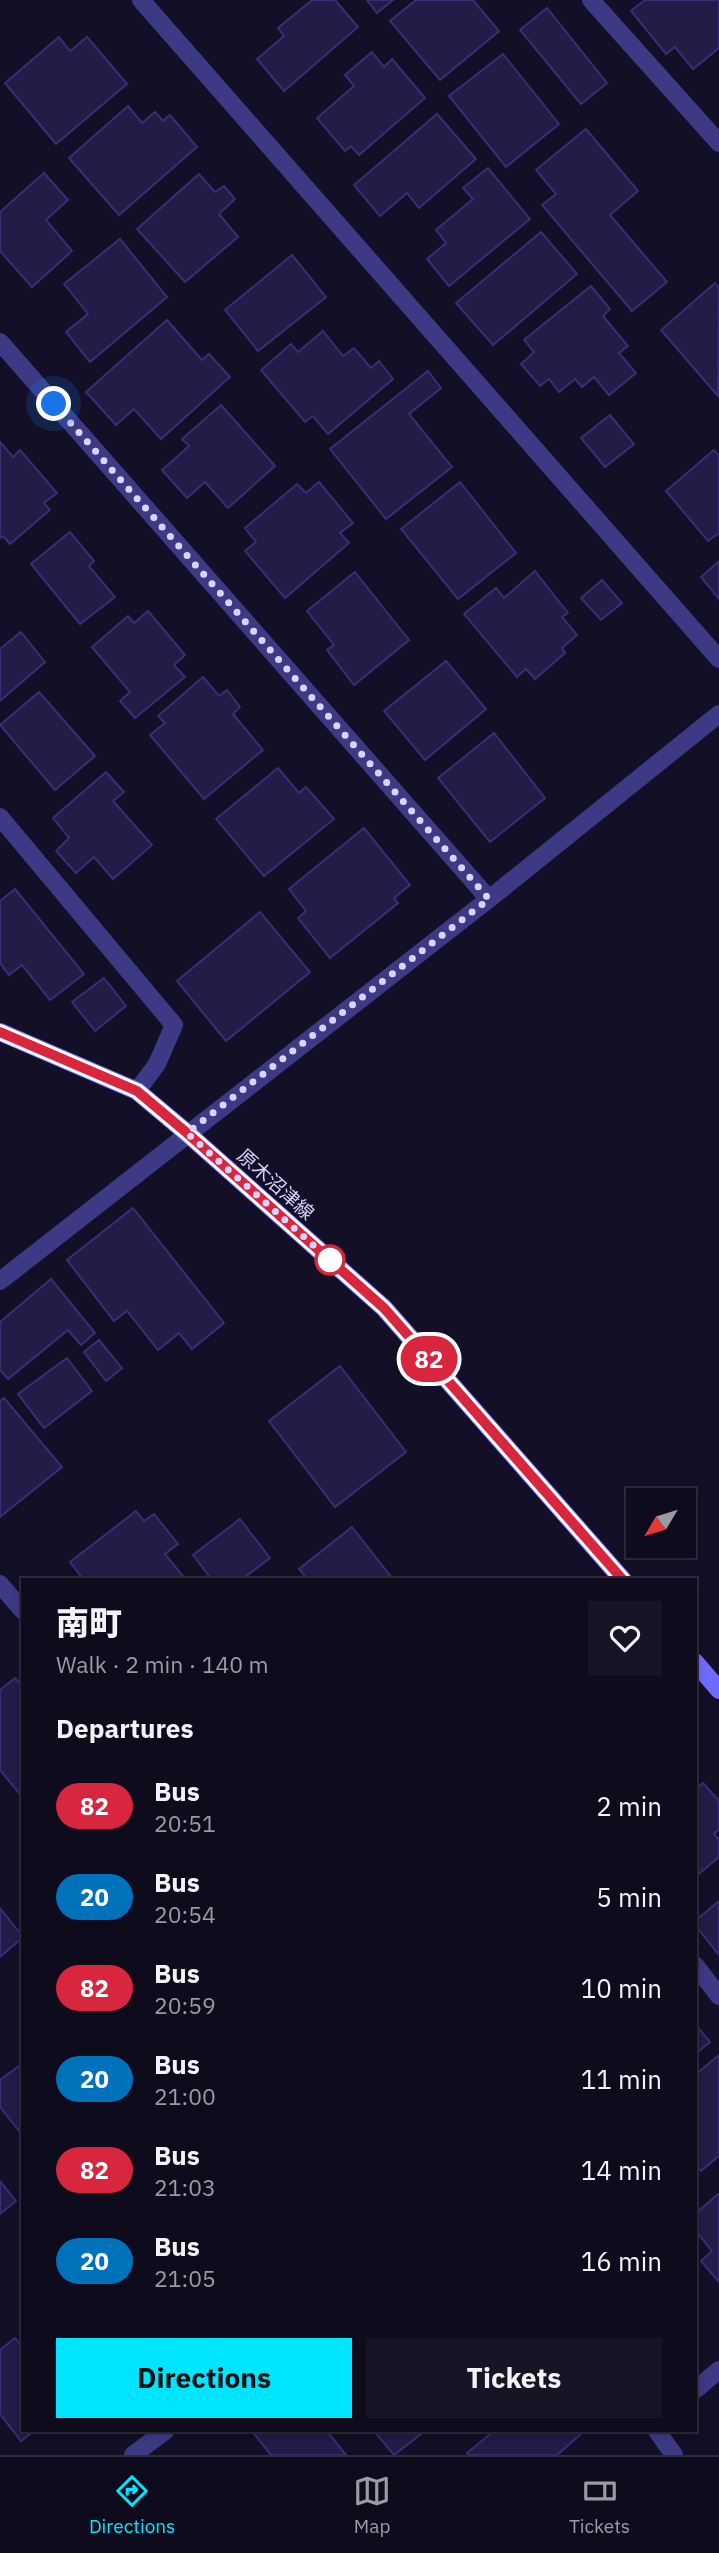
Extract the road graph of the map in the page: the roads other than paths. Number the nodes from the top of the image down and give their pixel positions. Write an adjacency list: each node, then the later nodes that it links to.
1 (141, 0): 5 (street)
2 (591, 0): 3 (street)
3 (719, 143)
4 (0, 342): 8 (street)
5 (719, 659)
6 (719, 714): 8 (street)
7 (0, 817): 10 (street)
8 (489, 899): 11 (street)
9 (0, 1032): 10 (main road, 原木沼津線)
10 (137, 1091): 11 (main road, 原木沼津線)
11 (187, 1133): 12 (street); 13 (main road, 原木沼津線)
12 (0, 1281)
13 (621, 1578)
14 (0, 1584): 15 (street)
15 (21, 1609)
16 (697, 1664): 17 (main road)
17 (719, 1690)
18 (697, 1968): 19 (street)
19 (719, 1996)
20 (719, 2370): 21 (street)
21 (697, 2388)
22 (164, 2432): 24 (street)
23 (658, 2432): 25 (street)
24 (133, 2455)
25 (674, 2455)

